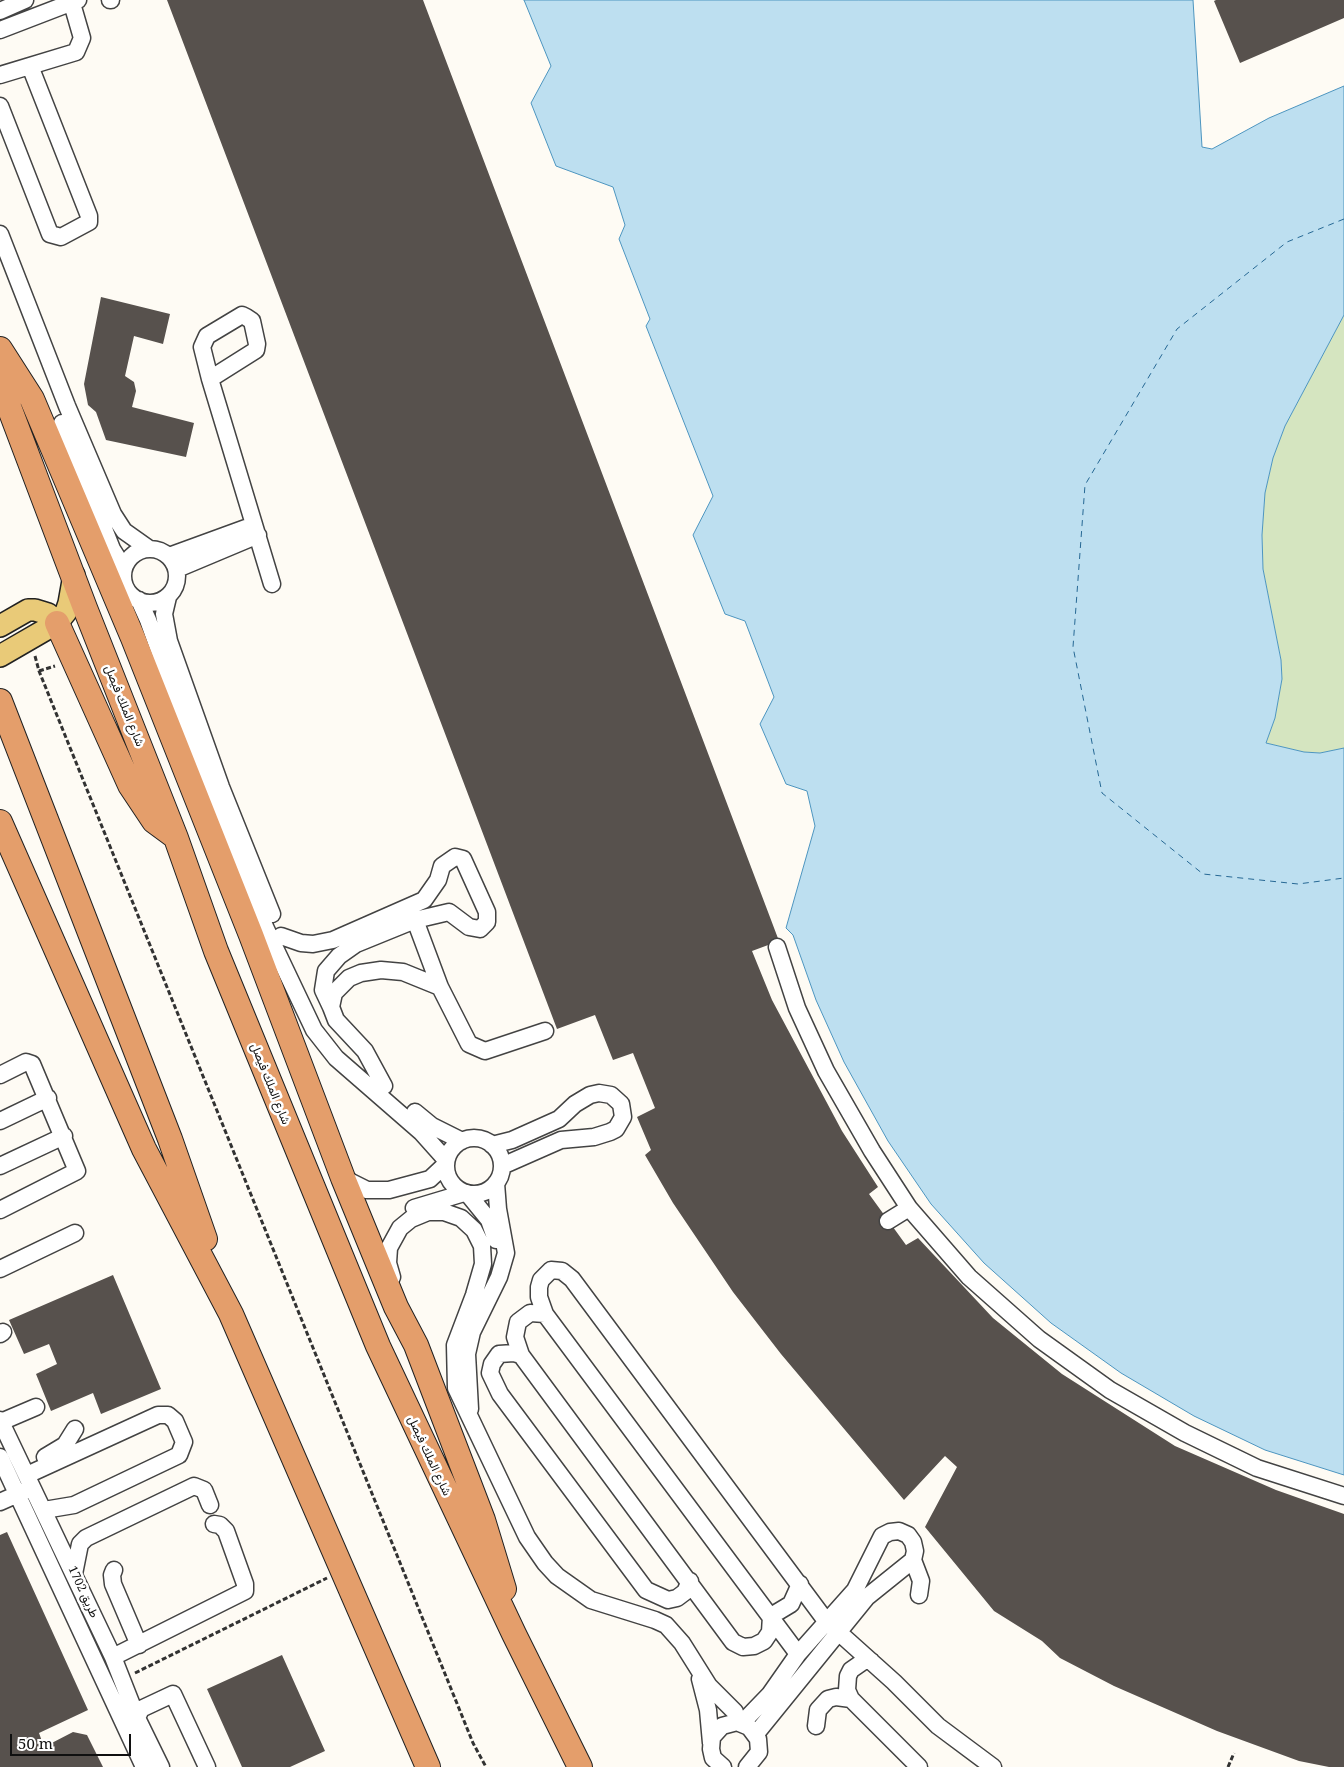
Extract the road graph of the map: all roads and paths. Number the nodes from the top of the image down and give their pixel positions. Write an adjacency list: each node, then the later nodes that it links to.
1 (25, 0): 3 (street)
2 (74, 1): 4 (street); 5 (street)
3 (0, 11)
4 (0, 30)
5 (30, 66): 6 (street); 7 (street)
6 (0, 75)
7 (0, 106)
8 (0, 234): 14 (street)
9 (0, 265): 16 (street)
10 (0, 348): 46 (highway)
11 (210, 379): 13 (street)
12 (0, 383): 17 (highway, شارع الملك فيصل)
13 (256, 530): 15 (street); 18 (street)
14 (148, 548): 15 (street); 16 (street)
15 (173, 563): 19 (street)
16 (124, 568): 20 (street)
17 (74, 575): 21 (main road); 27 (highway, شارع الملك فيصل)
18 (272, 584)
19 (168, 597): 20 (street); 29 (street)
20 (139, 600): 43 (street)
21 (57, 623): 22 (main road); 23 (main road); 27 (highway)
22 (0, 626)
23 (30, 638): 24 (main road); 107 (path)
24 (0, 656)
25 (0, 701): 59 (highway)
26 (1, 825): 59 (highway)
27 (176, 838): 86 (highway, شارع الملك فيصل)
28 (411, 914): 28 (street); 29 (street); 31 (street); 32 (street)
29 (281, 936): 35 (street)
30 (777, 946): 49 (street)
31 (440, 987): 32 (street); 33 (street)
32 (332, 1007): 35 (street)
33 (545, 1031)
34 (0, 1075): 36 (street)
35 (384, 1086): 41 (street)
36 (48, 1098): 38 (street); 39 (street)
37 (567, 1113): 40 (street); 40 (street); 42 (street)
38 (0, 1121)
39 (64, 1136): 44 (street); 50 (street)
40 (576, 1138): 45 (street)
41 (462, 1141): 42 (street); 43 (street)
42 (492, 1145): 45 (street)
43 (446, 1162): 46 (street); 48 (street)
44 (0, 1166)
45 (502, 1166): 47 (street)
46 (343, 1178): 54 (highway)
47 (496, 1184): 48 (street); 55 (street)
48 (466, 1193): 51 (street); 55 (street)
49 (909, 1208): 52 (street); 70 (street)
50 (0, 1210)
51 (409, 1215): 54 (street); 57 (street); 58 (street)
52 (888, 1222)
53 (75, 1233): 56 (street)
54 (377, 1262): 57 (highway)
55 (500, 1263): 58 (street); 63 (street)
56 (0, 1269)
57 (396, 1307): 86 (highway)
58 (468, 1309): 63 (street)
59 (231, 1314): 78 (highway)
60 (545, 1314): 61 (street); 81 (street); 84 (street)
61 (521, 1355): 80 (street); 80 (street)
62 (36, 1407): 64 (street)
63 (470, 1416): 91 (street)
64 (0, 1421): 68 (street, طريق 1702)
65 (75, 1429): 66 (street)
66 (68, 1450): 68 (street); 73 (street)
67 (0, 1457): 69 (street, طريق 1702)
68 (28, 1476): 69 (street); 73 (street, طريق 1702)
69 (18, 1494): 71 (street); 102 (street, طريق 1702)
70 (1344, 1496)
71 (0, 1502)
72 (210, 1505): 79 (street)
73 (44, 1510): 79 (street, طريق 1702)
74 (214, 1524): 87 (street)
75 (913, 1560): 76 (street); 82 (street); 83 (street)
76 (866, 1569): 82 (street); 85 (street)
77 (114, 1570): 87 (street)
78 (342, 1570): 92 (path); 98 (highway)
79 (74, 1574): 89 (street, طريق 1702)
80 (690, 1581): 84 (street)
81 (800, 1584): 84 (street); 85 (street)
82 (883, 1584): 85 (street)
83 (919, 1594)
84 (771, 1616): 88 (street)
85 (831, 1627): 88 (street); 90 (street); 97 (street)
86 (514, 1634): 108 (highway, شارع الملك فيصل)
87 (139, 1645): 89 (street)
88 (798, 1654): 95 (street)
89 (113, 1657): 92 (street, طريق 1702)
90 (871, 1661): 93 (street); 113 (street)
91 (696, 1665): 95 (street); 99 (street)
92 (122, 1680): 94 (street, طريق 1702)
93 (851, 1699): 96 (street); 112 (street)
94 (137, 1718): 103 (street, طريق 1702); 104 (street)
95 (740, 1723): 97 (street); 99 (street)
96 (816, 1726)
97 (755, 1734): 101 (street)
98 (417, 1743): 105 (highway); 106 (highway)
99 (711, 1747): 109 (street); 110 (street)
100 (1234, 1753): 114 (path)
101 (759, 1760): 111 (street)
102 (144, 1767)
103 (161, 1767)
104 (207, 1767)
105 (424, 1767)
106 (428, 1767)
107 (486, 1767)
108 (580, 1767)
109 (706, 1767)
110 (722, 1767)
111 (748, 1767)
112 (918, 1767)
113 (993, 1767)
114 (1228, 1767)

